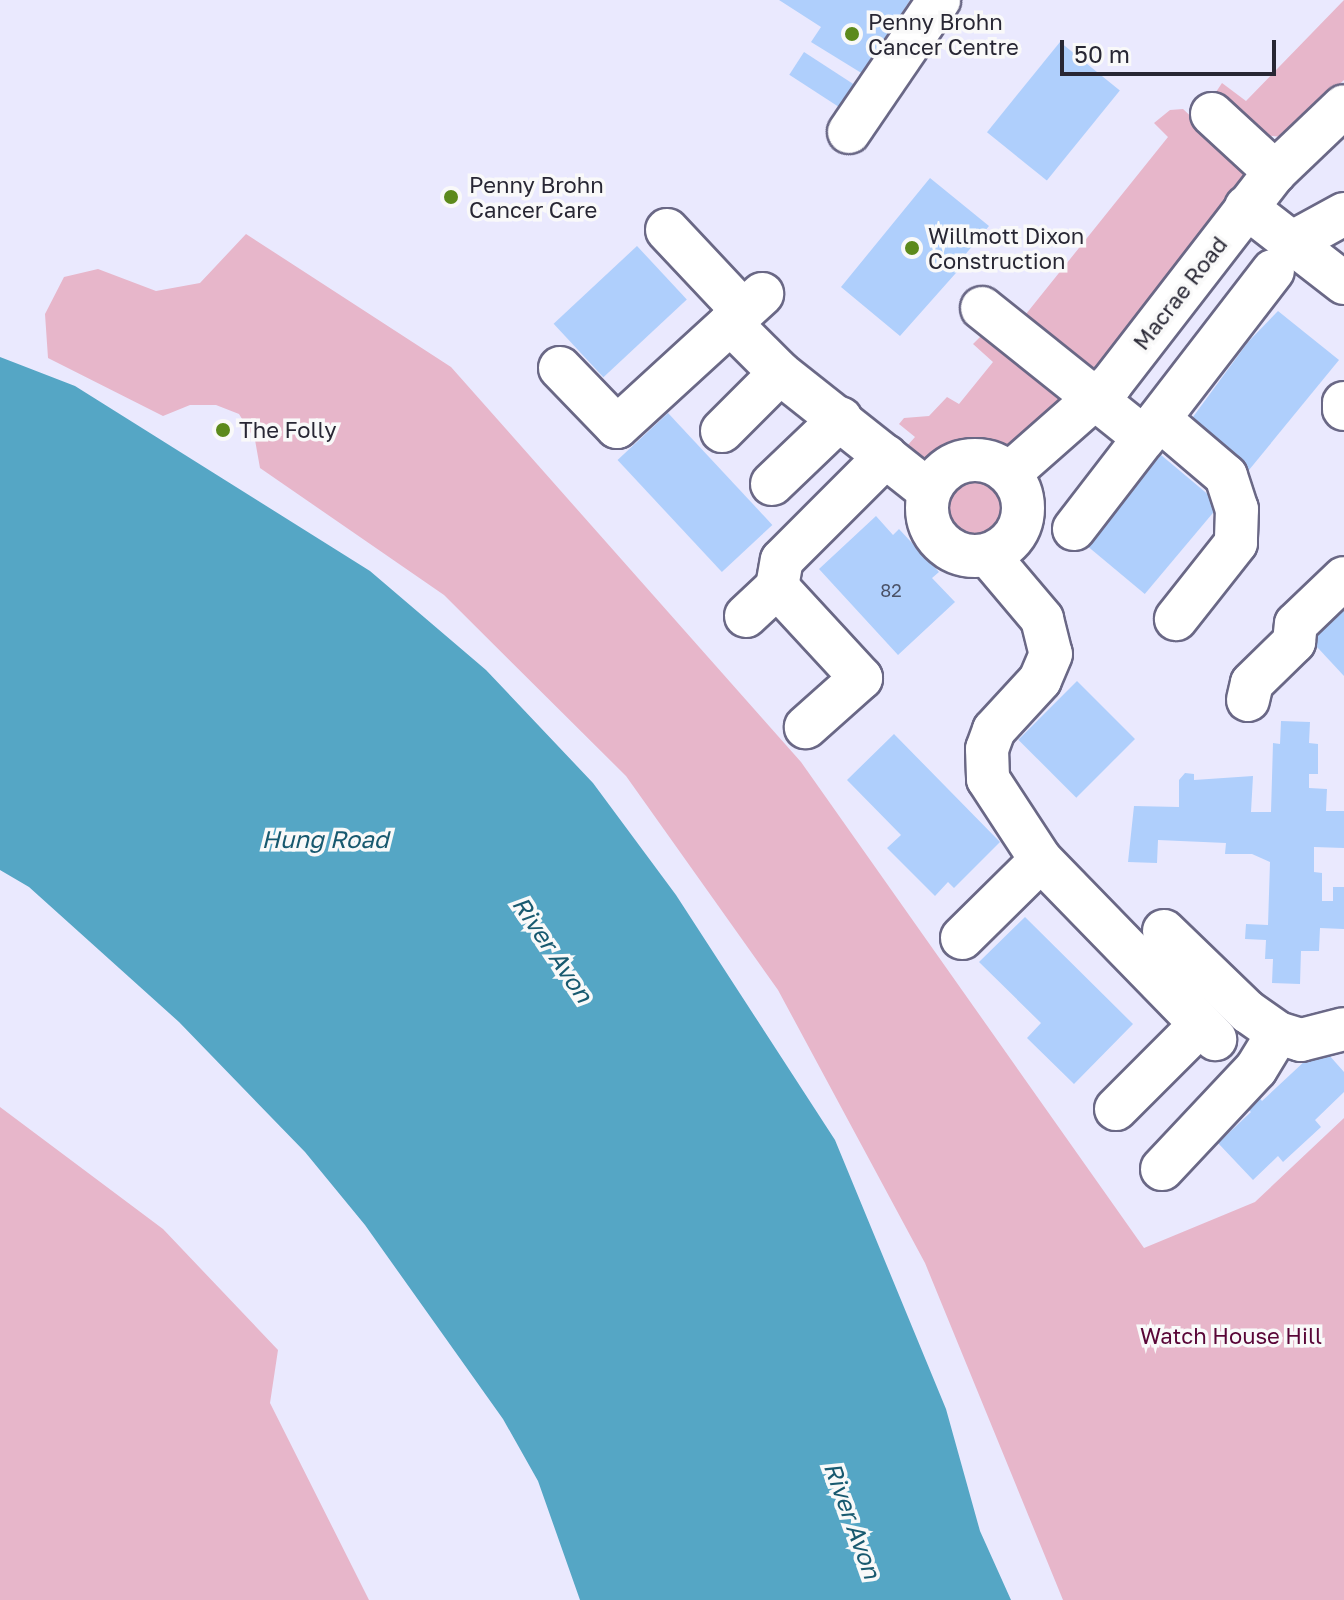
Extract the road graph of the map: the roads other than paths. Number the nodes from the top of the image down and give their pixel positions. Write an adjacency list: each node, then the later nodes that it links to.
1 (939, 0): 4 (street)
2 (1344, 106): 5 (street, Macrae Road)
3 (1212, 114): 5 (street)
4 (849, 132)
5 (1275, 172): 6 (street, Macrae Road)
6 (1246, 207): 9 (street); 15 (street, Macrae Road)
7 (1344, 214): 9 (street)
8 (667, 230): 12 (street)
9 (1283, 256): 10 (street); 17 (street)
10 (1344, 283)
11 (982, 308): 15 (street)
12 (745, 310): 13 (street); 14 (street)
13 (560, 368)
14 (780, 373): 16 (street); 18 (street)
15 (1095, 399): 17 (street); 20 (street, Macrae Road)
16 (841, 418): 19 (street); 21 (street)
17 (1152, 428): 23 (street); 28 (street)
18 (722, 431)
19 (886, 456): 22 (street); 26 (street)
20 (1010, 473): 22 (street); 24 (street)
21 (772, 484)
22 (929, 491): 24 (street)
23 (1074, 529)
24 (988, 555): 31 (street)
25 (1344, 578): 29 (street)
26 (777, 587): 27 (street); 30 (street)
27 (746, 616)
28 (1176, 619)
29 (1248, 700)
30 (806, 727)
31 (1041, 860): 33 (street); 36 (street)
32 (1164, 931): 35 (street)
33 (962, 938)
34 (1344, 1029): 35 (street)
35 (1278, 1033): 37 (street)
36 (1116, 1109)
37 (1162, 1169)

